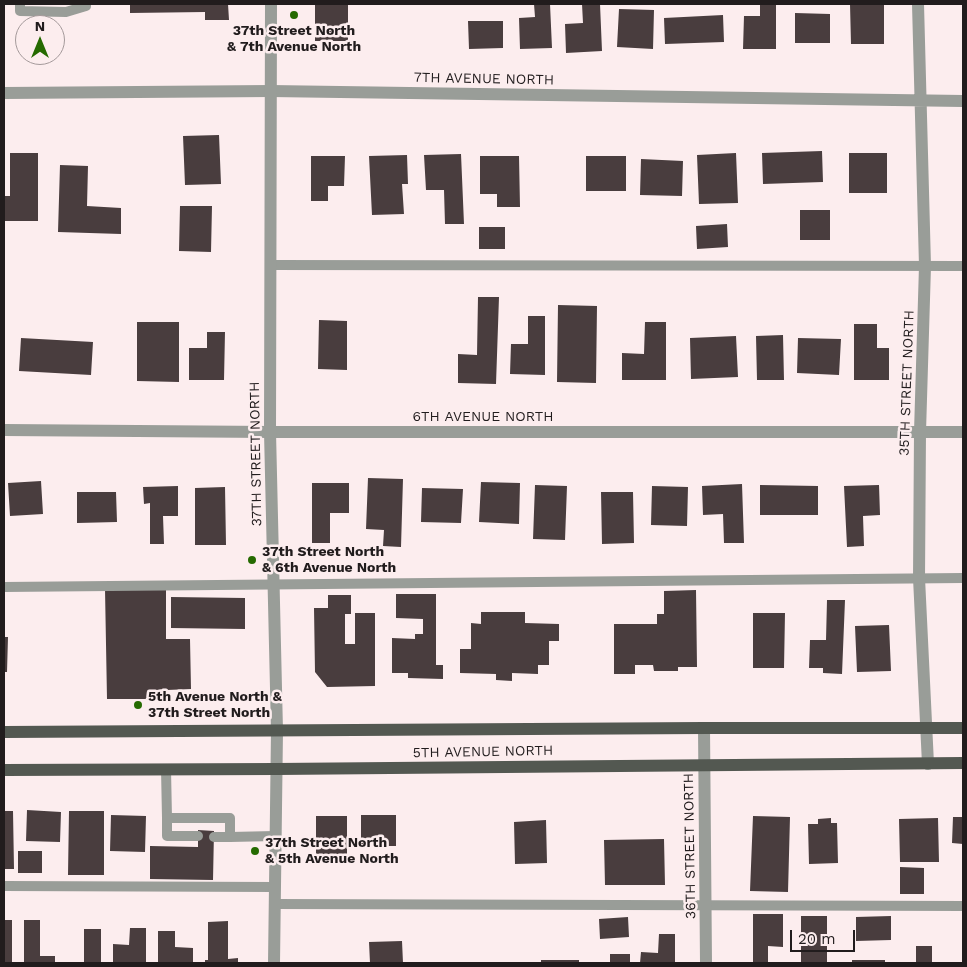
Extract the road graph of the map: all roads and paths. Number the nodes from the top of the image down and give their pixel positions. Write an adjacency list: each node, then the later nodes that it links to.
1 (20, 4): 2 (lane)
2 (86, 4)
3 (271, 4): 5 (street, 37TH STREET NORTH)
4 (918, 4): 7 (street, 35TH STREET NORTH)
5 (271, 91): 6 (street, 7TH AVENUE NORTH); 7 (street, 7TH AVENUE NORTH); 9 (street, 37TH STREET NORTH)
6 (4, 92)
7 (922, 101): 8 (street, 7TH AVENUE NORTH); 10 (street, 35TH STREET NORTH)
8 (963, 101)
9 (271, 265): 10 (lane); 13 (street, 37TH STREET NORTH)
10 (925, 266): 11 (lane); 14 (street, 35TH STREET NORTH)
11 (963, 266)
12 (4, 430): 13 (street, 6TH AVENUE NORTH)
13 (270, 432): 14 (street, 6TH AVENUE NORTH); 18 (street, 37TH STREET NORTH)
14 (920, 432): 15 (street, 6TH AVENUE NORTH); 16 (street, 35TH STREET NORTH)
15 (963, 432)
16 (919, 578): 17 (lane); 18 (lane); 21 (street, 35TH STREET NORTH)
17 (963, 578)
18 (274, 584): 19 (lane); 23 (street, 37TH STREET NORTH)
19 (4, 587)
20 (704, 728): 21 (main road, 5TH AVENUE NORTH); 23 (main road, 5TH AVENUE NORTH); 27 (street, 36TH STREET NORTH)
21 (928, 728): 22 (main road, 5TH AVENUE NORTH); 26 (street, 35TH STREET NORTH)
22 (963, 728)
23 (277, 731): 24 (main road, 5TH AVENUE NORTH); 29 (street, 37TH STREET NORTH)
24 (4, 732)
25 (963, 763): 26 (main road, 5TH AVENUE NORTH)
26 (928, 764): 27 (main road, 5TH AVENUE NORTH)
27 (704, 765): 29 (main road, 5TH AVENUE NORTH); 39 (street, 36TH STREET NORTH)
28 (166, 769): 29 (main road, 5TH AVENUE NORTH); 30 (main road, 5TH AVENUE NORTH); 31 (lane)
29 (276, 769): 33 (street, 37TH STREET NORTH)
30 (4, 770)
31 (167, 818): 32 (lane); 35 (lane)
32 (198, 836)
33 (275, 836): 35 (lane); 37 (street, 37TH STREET NORTH)
34 (214, 837): 35 (lane)
35 (230, 837)
36 (4, 886): 37 (lane)
37 (275, 887): 38 (street, 37TH STREET NORTH)
38 (275, 904): 39 (lane); 41 (street, 37TH STREET NORTH)
39 (705, 905): 40 (lane); 42 (street, 36TH STREET NORTH)
40 (963, 906)
41 (274, 963)
42 (706, 963)

